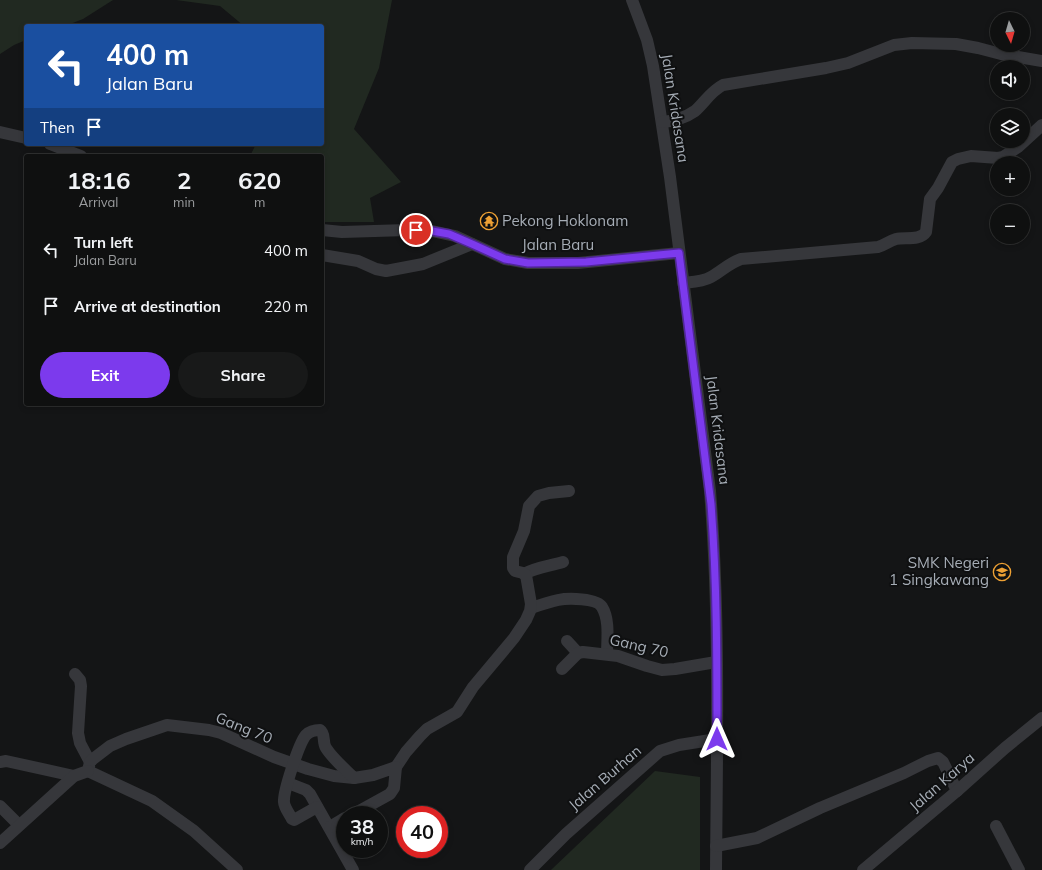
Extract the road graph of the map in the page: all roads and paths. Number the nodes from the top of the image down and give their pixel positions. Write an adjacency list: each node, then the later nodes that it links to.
1 (632, 0): 3 (street, Jalan Kridasana)
2 (1042, 61): 3 (street)
3 (662, 122): 11 (street, Jalan Kridasana)
4 (1042, 125): 13 (street)
5 (0, 132): 6 (street)
6 (24, 138)
7 (55, 146): 8 (street)
8 (76, 154)
9 (324, 230): 10 (street, Jalan Baru)
10 (472, 244): 11 (street, Jalan Baru); 12 (street)
11 (679, 253): 13 (street, Jalan Kridasana)
12 (324, 255)
13 (683, 283): 21 (street, Jalan Kridasana)
14 (569, 491): 16 (street)
15 (563, 562): 16 (street)
16 (524, 574): 17 (street)
17 (531, 608): 20 (street); 28 (street)
18 (567, 641): 19 (street)
19 (578, 653): 20 (street, Gang 70); 22 (street)
20 (608, 654): 21 (street, Gang 70)
21 (716, 662): 25 (street, Jalan Kridasana)
22 (562, 669)
23 (75, 674): 29 (street)
24 (1042, 718): 33 (street, Jalan Karya)
25 (717, 739): 42 (street, Jalan Kridasana); 45 (street, Jalan Burhan)
26 (0, 762): 30 (street)
27 (293, 764): 29 (street, Gang 70); 31 (street, Gang 70); 31 (street); 32 (street)
28 (396, 766): 31 (street, Gang 70); 35 (street)
29 (89, 767): 30 (street, Gang 70); 43 (street)
30 (74, 776): 38 (street)
31 (354, 778)
32 (288, 783): 36 (street); 36 (street)
33 (957, 791): 42 (street); 47 (street, Jalan Karya)
34 (0, 806): 38 (street)
35 (368, 806)
36 (317, 807): 40 (street)
37 (336, 823): 40 (street)
38 (19, 825): 41 (street)
39 (996, 826): 48 (street)
40 (330, 827): 44 (street)
41 (0, 843)
42 (716, 846): 46 (street, Jalan Kridasana)
43 (236, 870)
44 (354, 870)
45 (530, 870)
46 (716, 870)
47 (863, 870)
48 (1018, 870)

